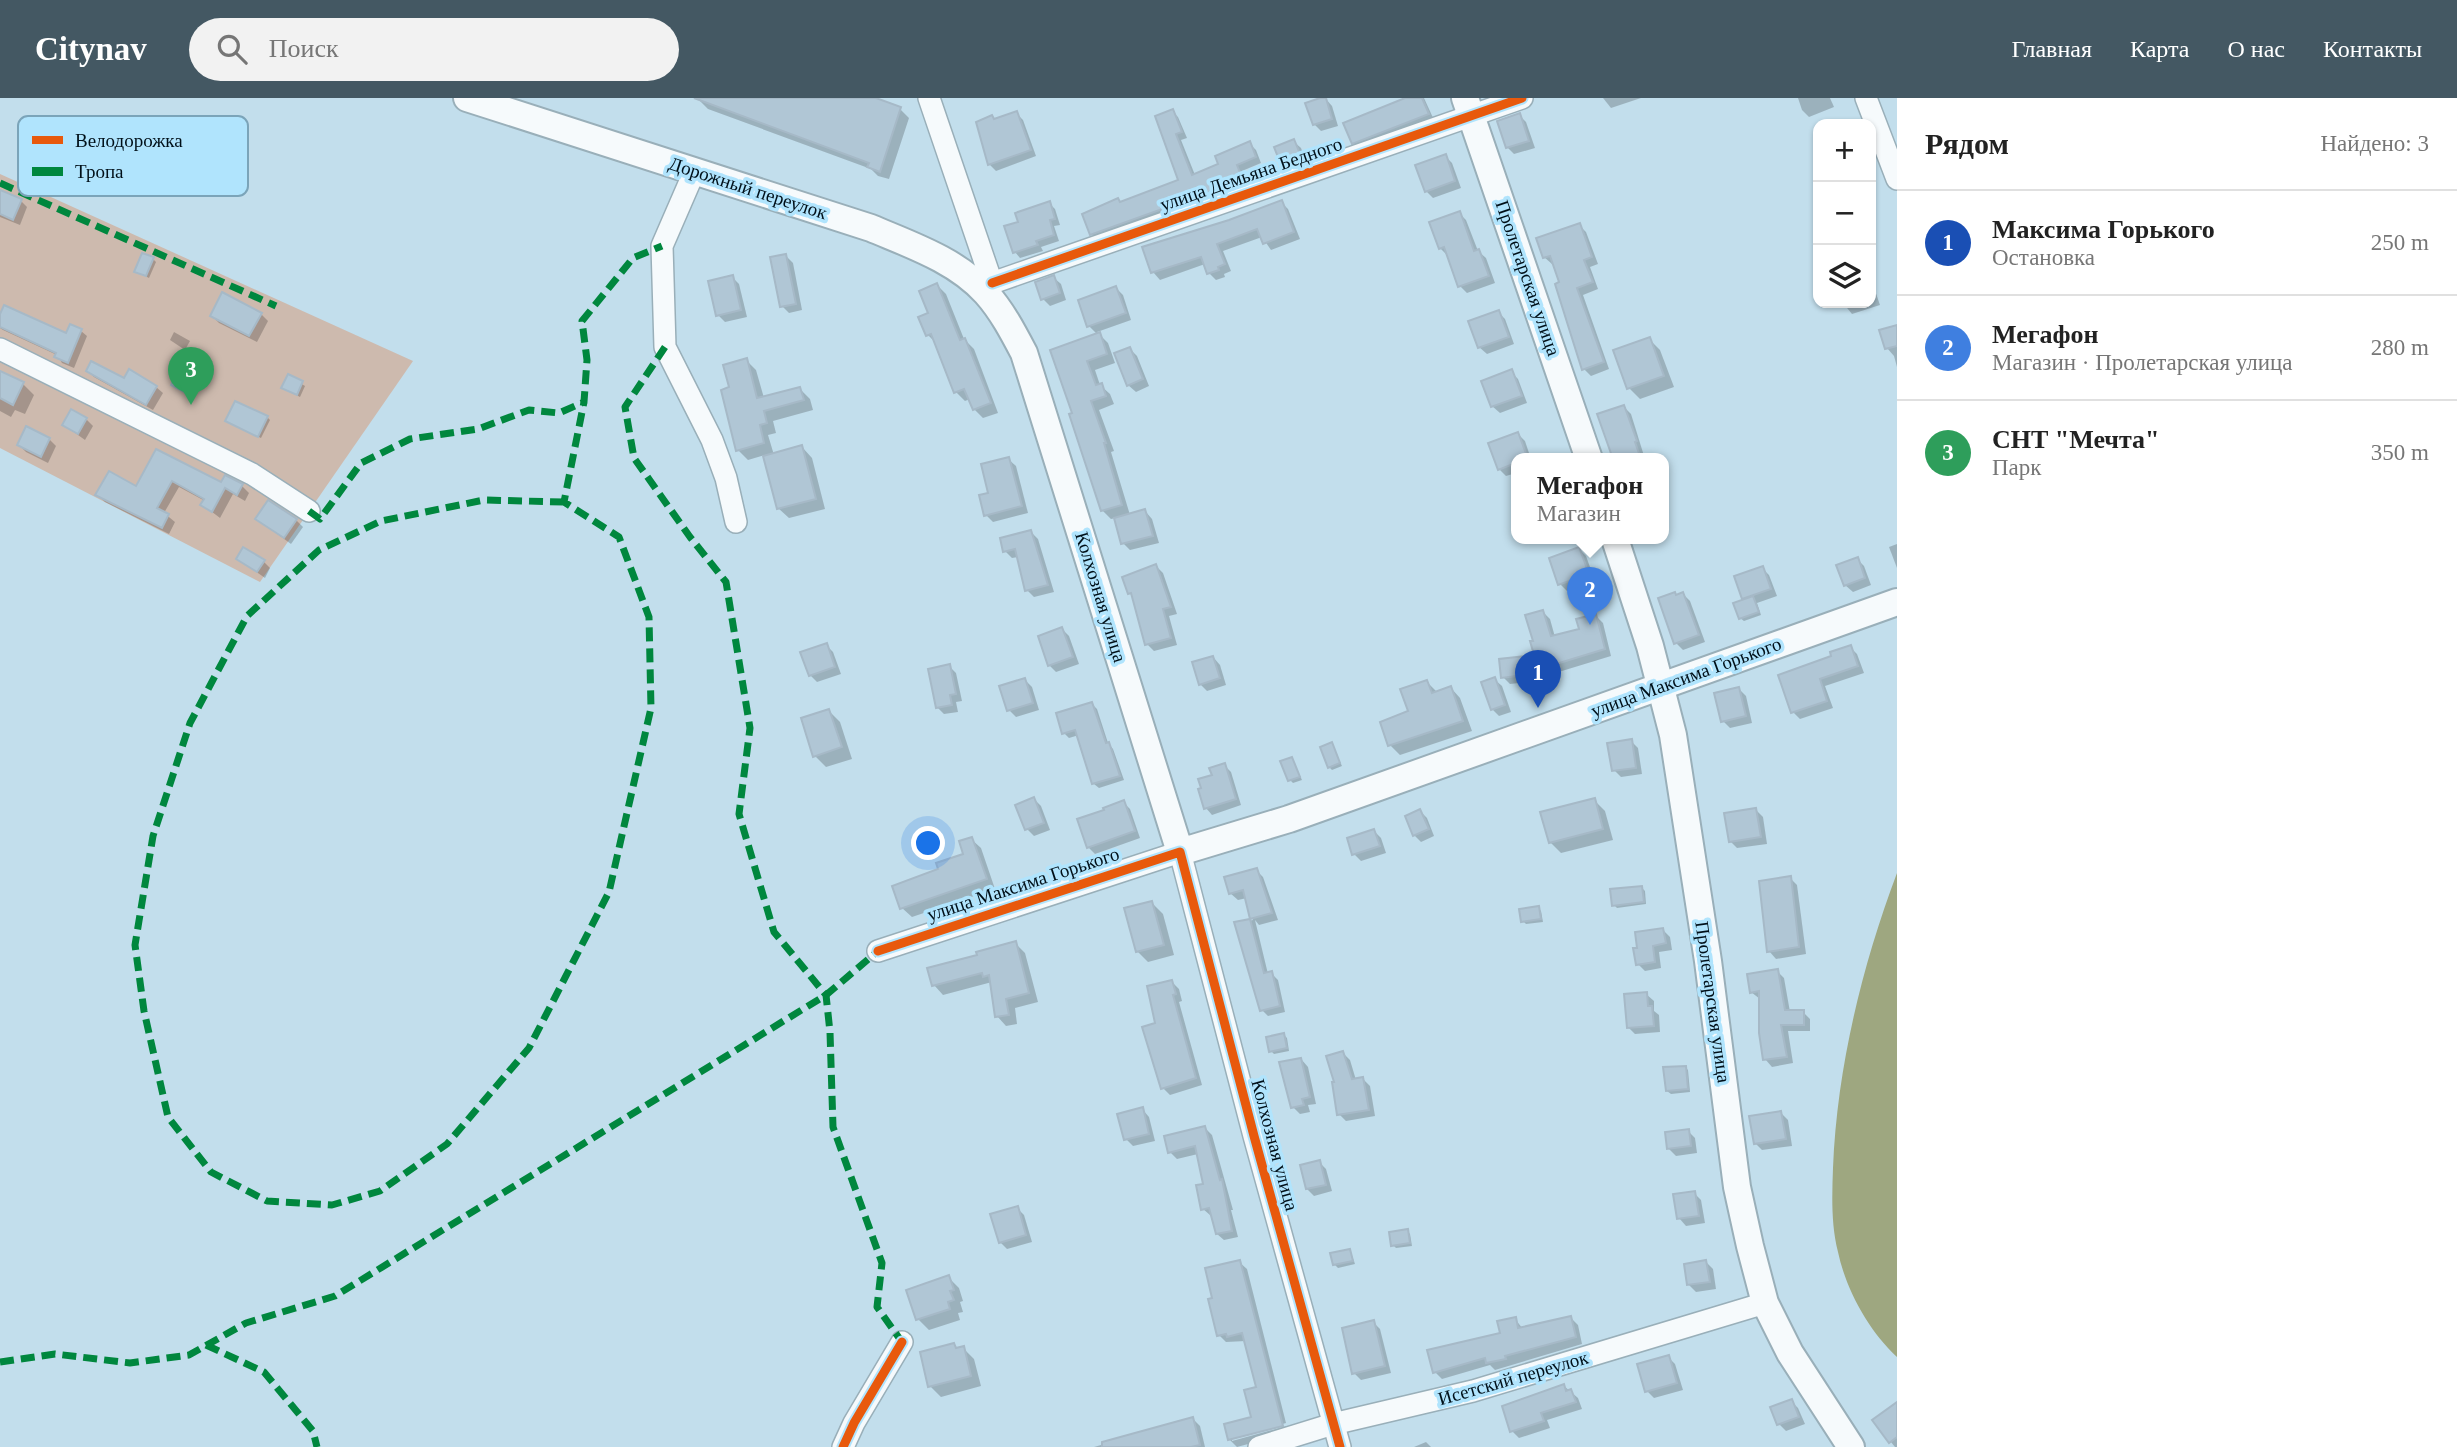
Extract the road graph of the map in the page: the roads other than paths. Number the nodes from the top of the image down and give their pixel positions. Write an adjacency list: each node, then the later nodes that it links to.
1 (467, 98): 5 (main road, Дорожный переулок)
2 (1522, 98): 6 (street, улица Демьяна Бедного)
3 (1866, 98): 8 (street)
4 (936, 104): 9 (street)
5 (509, 105): 7 (main road, Дорожный переулок)
6 (1468, 107): 9 (street, улица Демьяна Бедного); 12 (main road, Пролетарская улица)
7 (695, 170): 9 (main road, Дорожный переулок); 14 (street)
8 (1897, 178)
9 (989, 288): 10 (main road, Дорожный переулок)
10 (1006, 319): 18 (main road, Колхозная улица)
11 (0, 349): 13 (street)
12 (1587, 453)
13 (309, 511)
14 (736, 522)
15 (1617, 544): 17 (main road, Пролетарская улица)
16 (1897, 601): 17 (main road, улица Максима Горького)
17 (1660, 685): 18 (main road, улица Максима Горького); 20 (main road, Пролетарская улица)
18 (1180, 852): 19 (street, улица Максима Горького); 22 (street, Колхозная улица)
19 (878, 951)
20 (1765, 1303): 22 (street, Исетский переулок); 26 (main road, Пролетарская улица)
21 (902, 1342): 23 (street)
22 (1333, 1424): 24 (street, Исетский переулок); 25 (street, Колхозная улица)
23 (843, 1447)
24 (1259, 1447)
25 (1340, 1447)
26 (1851, 1447)

